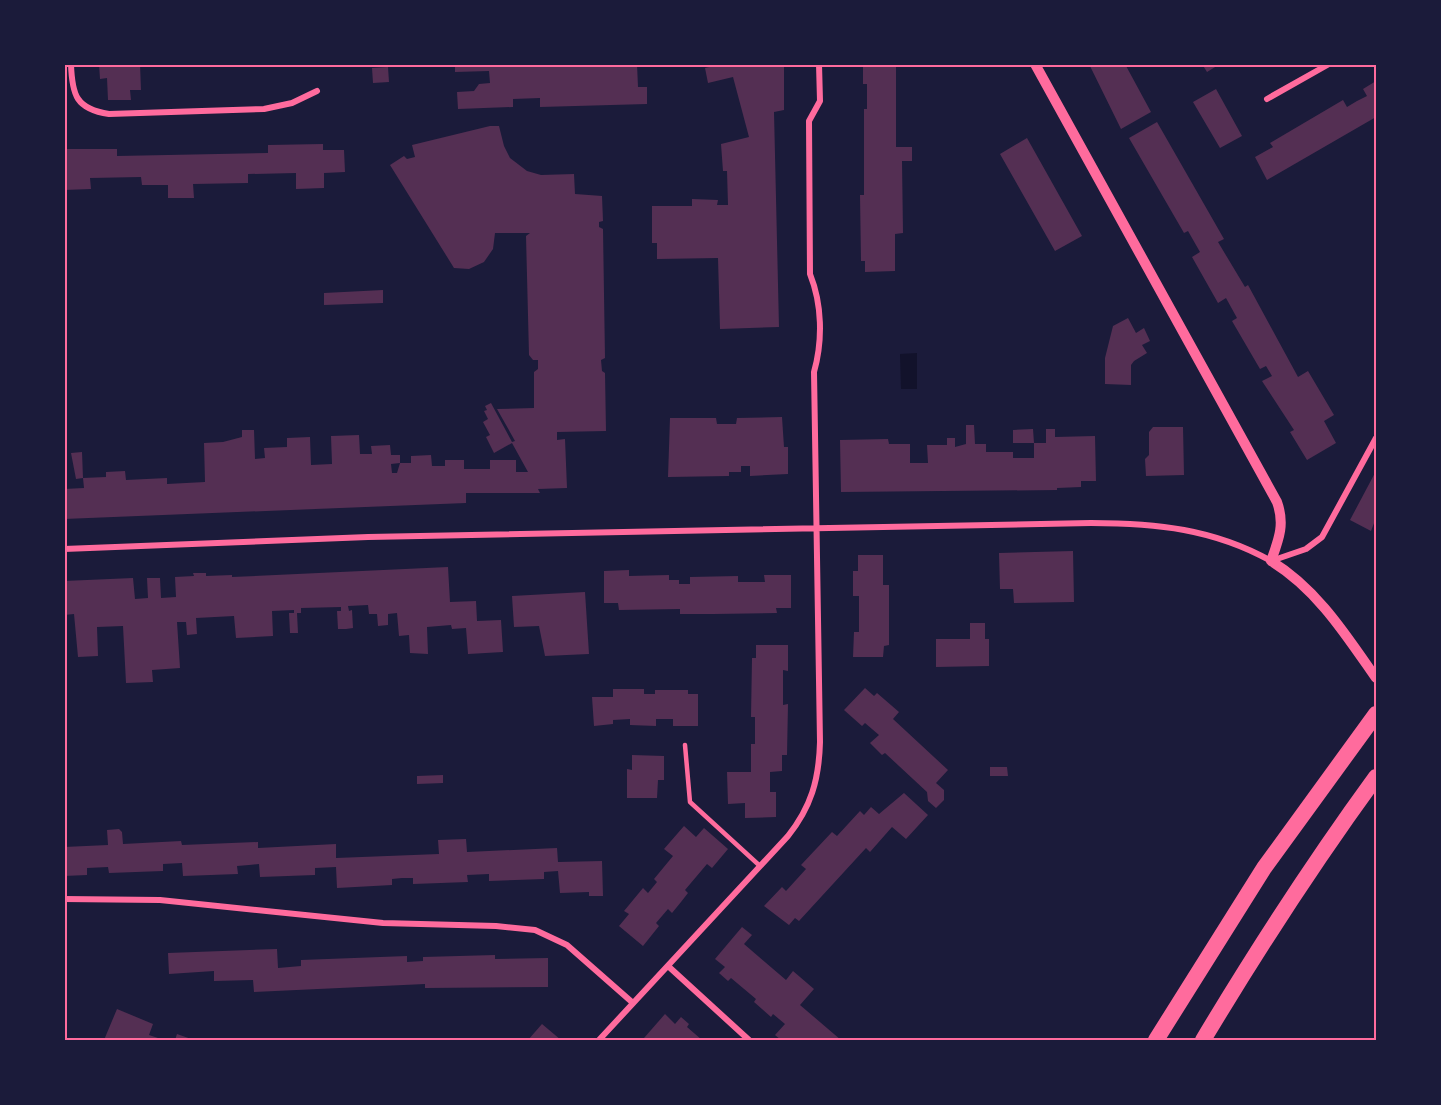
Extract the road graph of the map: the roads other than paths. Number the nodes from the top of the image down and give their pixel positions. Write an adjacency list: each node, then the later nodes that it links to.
1 (71, 64): 5 (street)
2 (819, 64): 9 (street)
3 (1035, 64): 11 (street)
4 (1329, 64): 7 (street)
5 (68, 85): 6 (street)
6 (317, 91)
7 (1267, 99)
8 (1377, 438): 11 (street)
9 (815, 528): 10 (street); 11 (street); 16 (street)
10 (64, 549)
11 (1271, 561): 12 (street)
12 (1375, 677)
13 (1377, 714): 22 (highway)
14 (685, 745): 16 (lane)
15 (1377, 777): 23 (highway)
16 (760, 866): 18 (street)
17 (64, 899): 19 (street)
18 (668, 966): 19 (street); 21 (street)
19 (633, 1003): 20 (street)
20 (599, 1041)
21 (748, 1041)
22 (1156, 1041)
23 (1203, 1041)

